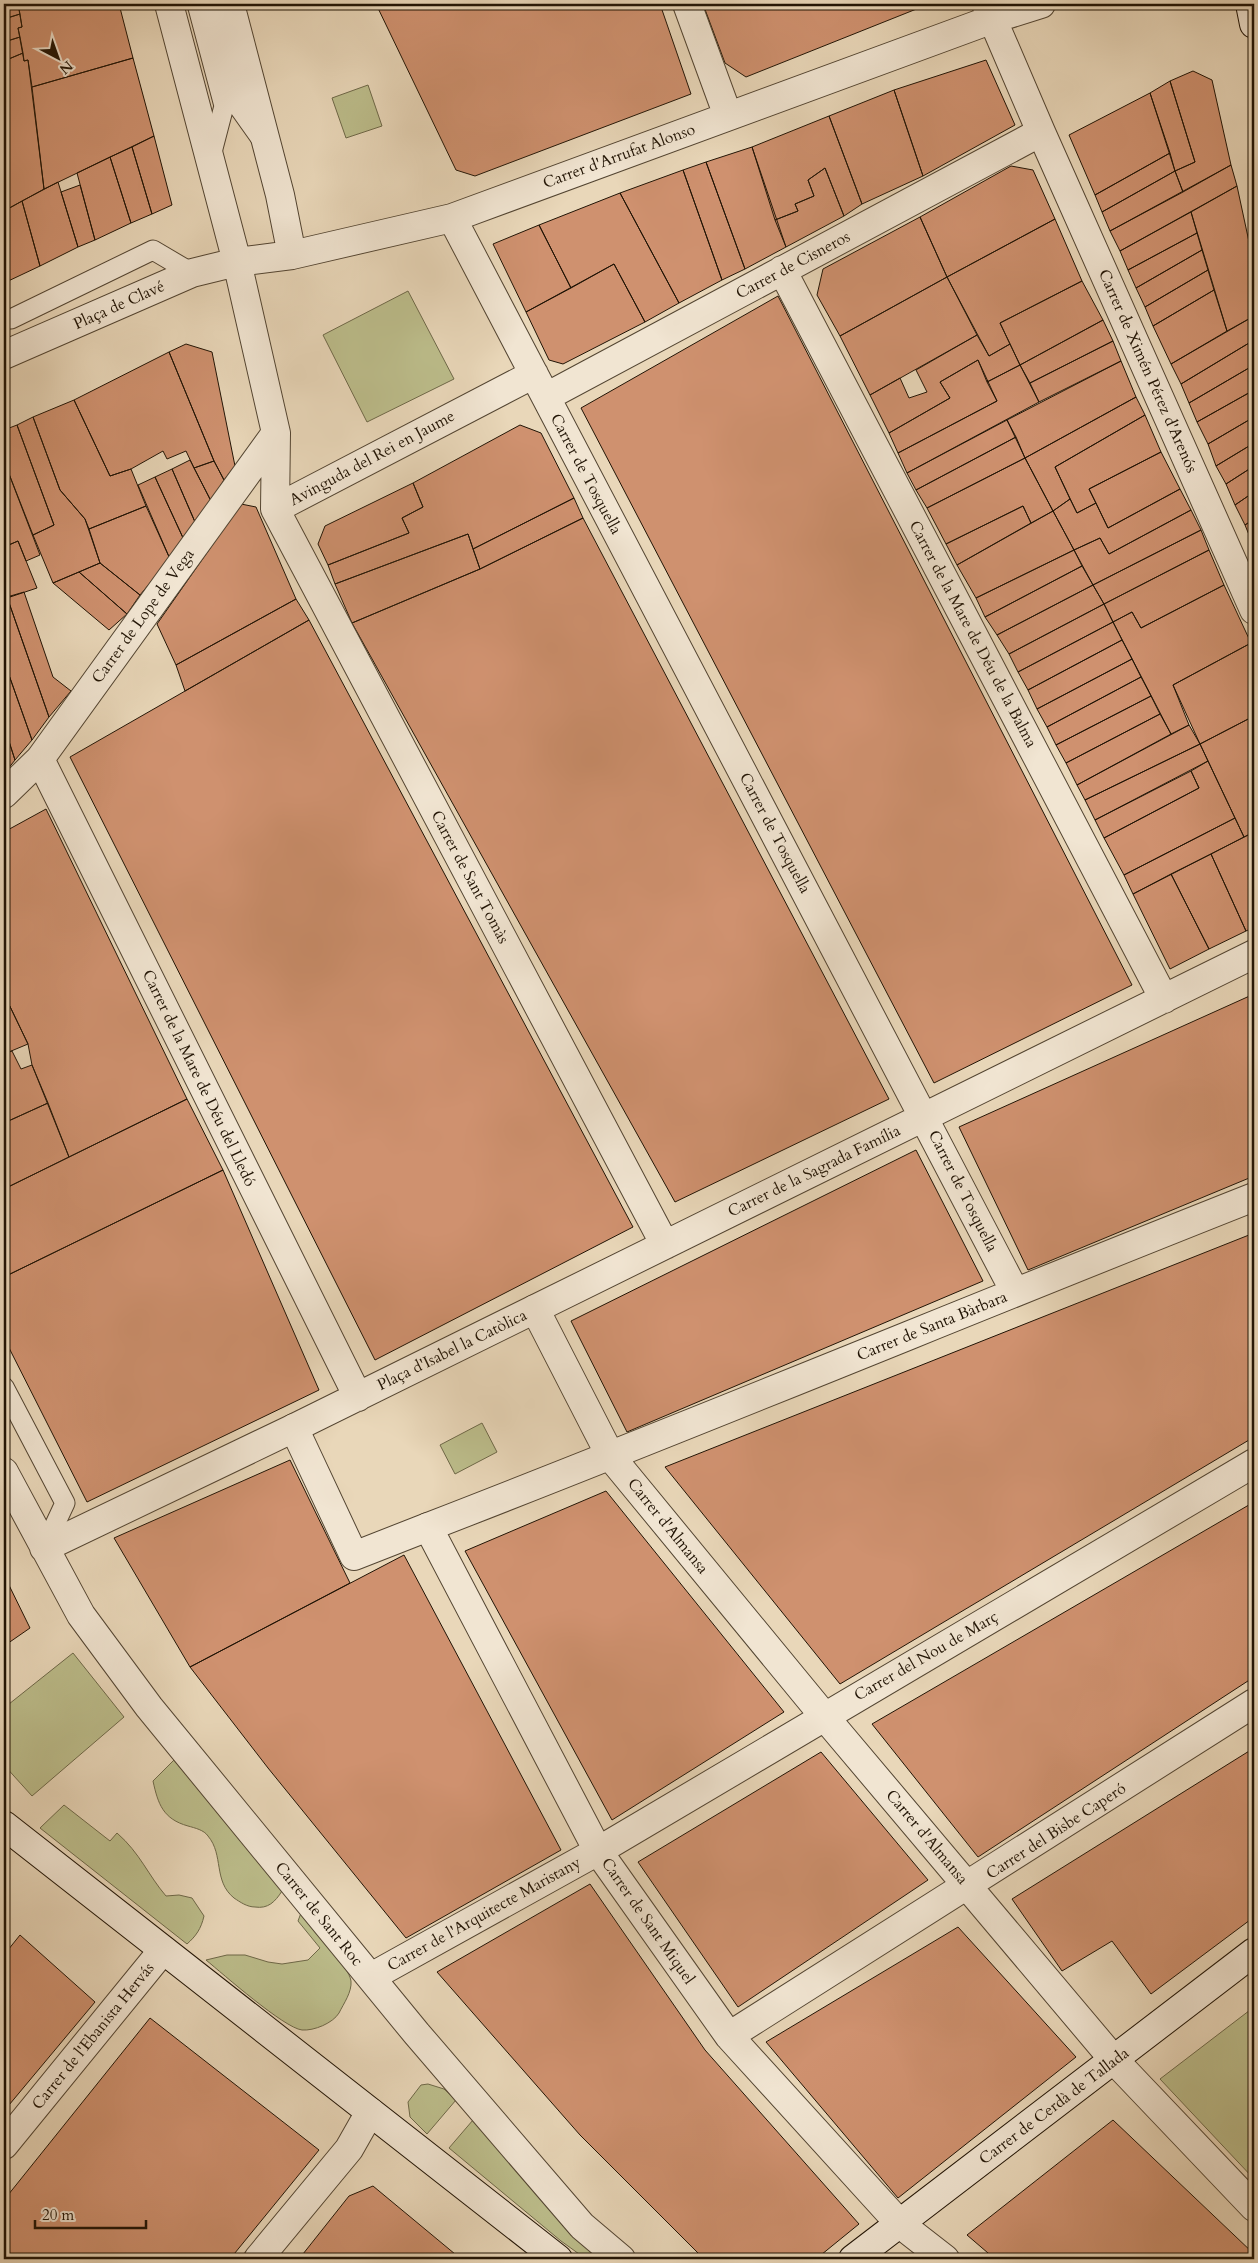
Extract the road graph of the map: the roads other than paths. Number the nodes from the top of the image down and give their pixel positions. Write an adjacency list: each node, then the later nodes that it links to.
1 (170, 4): 13 (street, Avinguda del Rei en Jaume)
2 (197, 4): 13 (lane)
3 (211, 4): 12 (lane)
4 (230, 4): 12 (street)
5 (687, 4): 10 (street)
6 (1041, 4): 8 (street, Carrer d'Arrufat Alonso)
7 (1250, 4): 9 (street)
8 (990, 11): 10 (street, Carrer d'Arrufat Alonso); 11 (street, Carrer de Ximén Pérez d'Arenós)
9 (1254, 24)
10 (728, 116): 14 (street, Carrer d'Arrufat Alonso)
11 (1041, 132): 17 (street, Carrer de Cisneros); 24 (street, Carrer de Ximén Pérez d'Arenós)
12 (269, 150): 15 (street)
13 (210, 160): 16 (street, Avinguda del Rei en Jaume)
14 (452, 218): 15 (street, Carrer d'Arrufat Alonso); 21 (street)
15 (292, 255): 16 (street, Carrer d'Arrufat Alonso)
16 (237, 262): 18 (street, Plaça de Clavé); 22 (street, Avinguda del Rei en Jaume)
17 (782, 270): 21 (street, Carrer de Cisneros); 28 (street, Carrer de la Mare de Déu de la Balma)
18 (192, 273): 19 (lane); 20 (street, Plaça de Clavé)
19 (11, 318)
20 (4, 355)
21 (540, 386): 23 (street, Avinguda del Rei en Jaume); 29 (street, Carrer de Tosquella)
22 (276, 433): 23 (street, Avinguda del Rei en Jaume); 25 (street, Carrer de Lope de Vega)
23 (275, 509): 31 (street, Carrer de Sant Tomàs)
24 (1254, 610)
25 (40, 759): 26 (street, Carrer de Lope de Vega); 35 (street, Carrer de la Mare de Déu del Lledó)
26 (4, 794)
27 (1254, 954): 28 (street, Carrer de la Sagrada Família)
28 (1164, 998): 29 (street, Carrer de la Sagrada Família)
29 (924, 1117): 31 (street, Carrer de la Sagrada Família); 32 (street, Carrer de Tosquella)
30 (1254, 1198): 32 (street, Carrer de Santa Bàrbara)
31 (665, 1245): 33 (street, Carrer de la Sagrada Família)
32 (1015, 1292): 37 (street, Carrer de Santa Bàrbara)
33 (535, 1309): 35 (street, Plaça d'Isabel la Catòlica); 37 (street, Plaça d'Isabel la Catòlica)
34 (4, 1387): 41 (lane)
35 (358, 1397): 36 (street, Plaça d'Isabel la Catòlica)
36 (294, 1428): 40 (street); 41 (street, Plaça d'Isabel la Catòlica)
37 (611, 1456): 40 (street); 43 (street, Carrer d'Almansa)
38 (1254, 1462): 43 (street, Carrer del Nou de Març)
39 (4, 1472): 41 (street, Carrer de Sant Roc)
40 (428, 1527): 45 (street, Carrer de Sant Miquel)
41 (44, 1548): 49 (street, Carrer de Sant Roc)
42 (1254, 1703): 46 (street, Carrer del Bisbe Caperó)
43 (824, 1716): 45 (street, Carrer del Nou de Març); 46 (street, Carrer d'Almansa)
44 (4, 1825): 47 (street)
45 (598, 1850): 49 (street, Carrer de l'Arquitecte Maristany); 50 (street, Carrer de Sant Miquel)
46 (969, 1886): 50 (street, Carrer del Bisbe Caperó); 51 (street, Carrer d'Almansa)
47 (163, 1950): 52 (street); 53 (street, Carrer de l'Ebanista Hervás)
48 (1254, 1952): 51 (street, Carrer de Cerdà de Tallada)
49 (370, 1977): 58 (street, Carrer de Sant Roc)
50 (729, 2036): 55 (street, Carrer de Sant Miquel)
51 (1114, 2060): 54 (street, Carrer d'Almansa); 55 (street, Carrer de Cerdà de Tallada)
52 (370, 2112): 56 (street); 57 (street)
53 (4, 2145)
54 (1254, 2207)
55 (900, 2224): 59 (street, Carrer de Cerdà de Tallada); 60 (street, Carrer de Sant Miquel)
56 (258, 2259)
57 (558, 2259)
58 (621, 2259)
59 (853, 2259)
60 (946, 2259)

